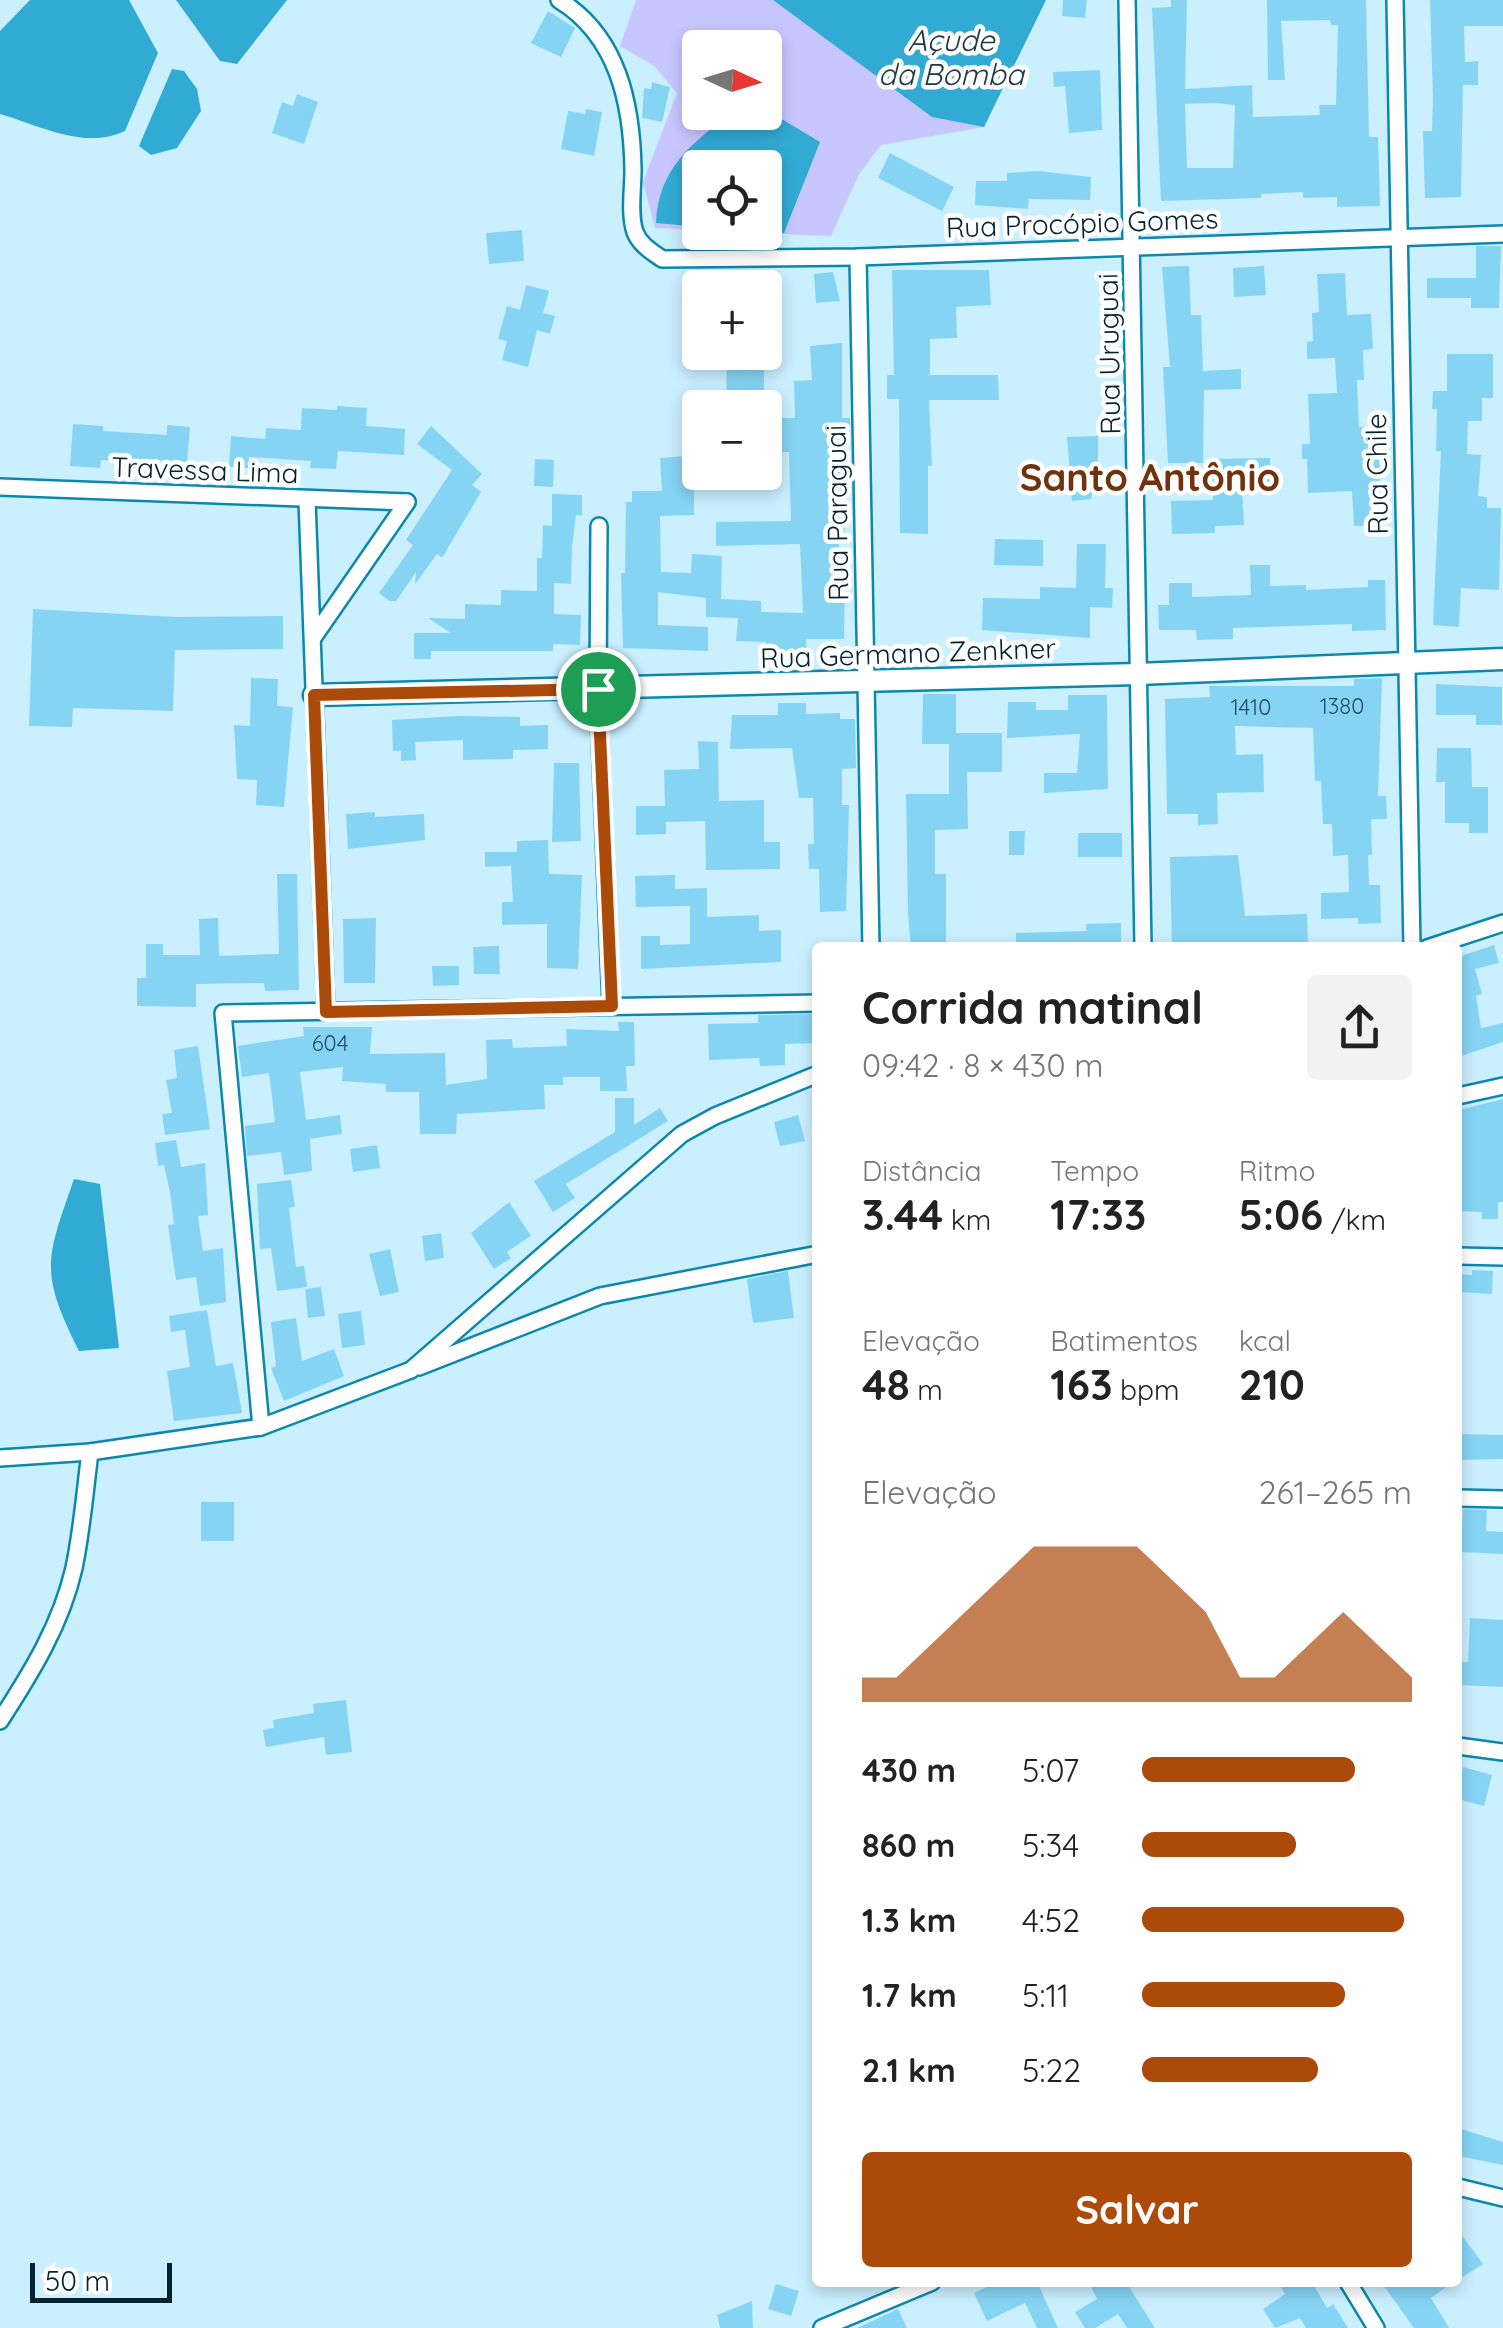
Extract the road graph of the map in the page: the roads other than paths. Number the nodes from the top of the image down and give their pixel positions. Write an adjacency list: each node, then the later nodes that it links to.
1 (560, 0): 7 (street, Rua Procópio Gomes)
2 (1127, 0): 6 (street, Rua Uruguai)
3 (1396, 0): 5 (street, Rua Chile)
4 (1503, 234): 5 (street, Rua Procópio Gomes)
5 (1398, 238): 6 (street, Rua Procópio Gomes); 13 (street, Rua Chile)
6 (1132, 244): 7 (street, Rua Procópio Gomes); 14 (street, Rua Uruguai)
7 (858, 257): 15 (street, Rua Paraguai)
8 (0, 487): 9 (street, Travessa Lima)
9 (307, 500): 11 (street); 11 (street, Travessa Lima)
10 (599, 526): 16 (street)
11 (313, 638): 17 (street)
12 (1503, 659): 13 (street, Rua Germano Zenkner)
13 (1406, 665): 14 (street, Rua Germano Zenkner); 21 (street, Rua Chile)
14 (1138, 674): 15 (street, Rua Germano Zenkner); 20 (street, Rua Uruguai)
15 (864, 682): 16 (street, Rua Germano Zenkner); 19 (street, Rua Paraguai)
16 (598, 689): 17 (street, Rua Germano Zenkner); 24 (street)
17 (314, 695): 25 (street)
18 (1503, 923): 22 (street)
19 (871, 942)
20 (1143, 942)
21 (1412, 942)
22 (1445, 942)
23 (812, 1003): 24 (street)
24 (612, 1006): 25 (street)
25 (326, 1012): 33 (street)
26 (812, 1076): 32 (street)
27 (1503, 1086): 28 (street)
28 (1462, 1095)
29 (812, 1255): 32 (street)
30 (1462, 1256): 31 (street)
31 (1503, 1256)
32 (411, 1370): 33 (street)
33 (261, 1427): 34 (street)
34 (90, 1452): 35 (street); 38 (street)
35 (0, 1458)
36 (1462, 1498): 37 (street)
37 (1503, 1499)
38 (0, 1721)
39 (1462, 1746): 40 (street)
40 (1499, 1749)
41 (1462, 2188): 42 (street)
42 (1503, 2198)
43 (920, 2287): 45 (street)
44 (1351, 2287): 46 (street)
45 (822, 2328)
46 (1376, 2328)

